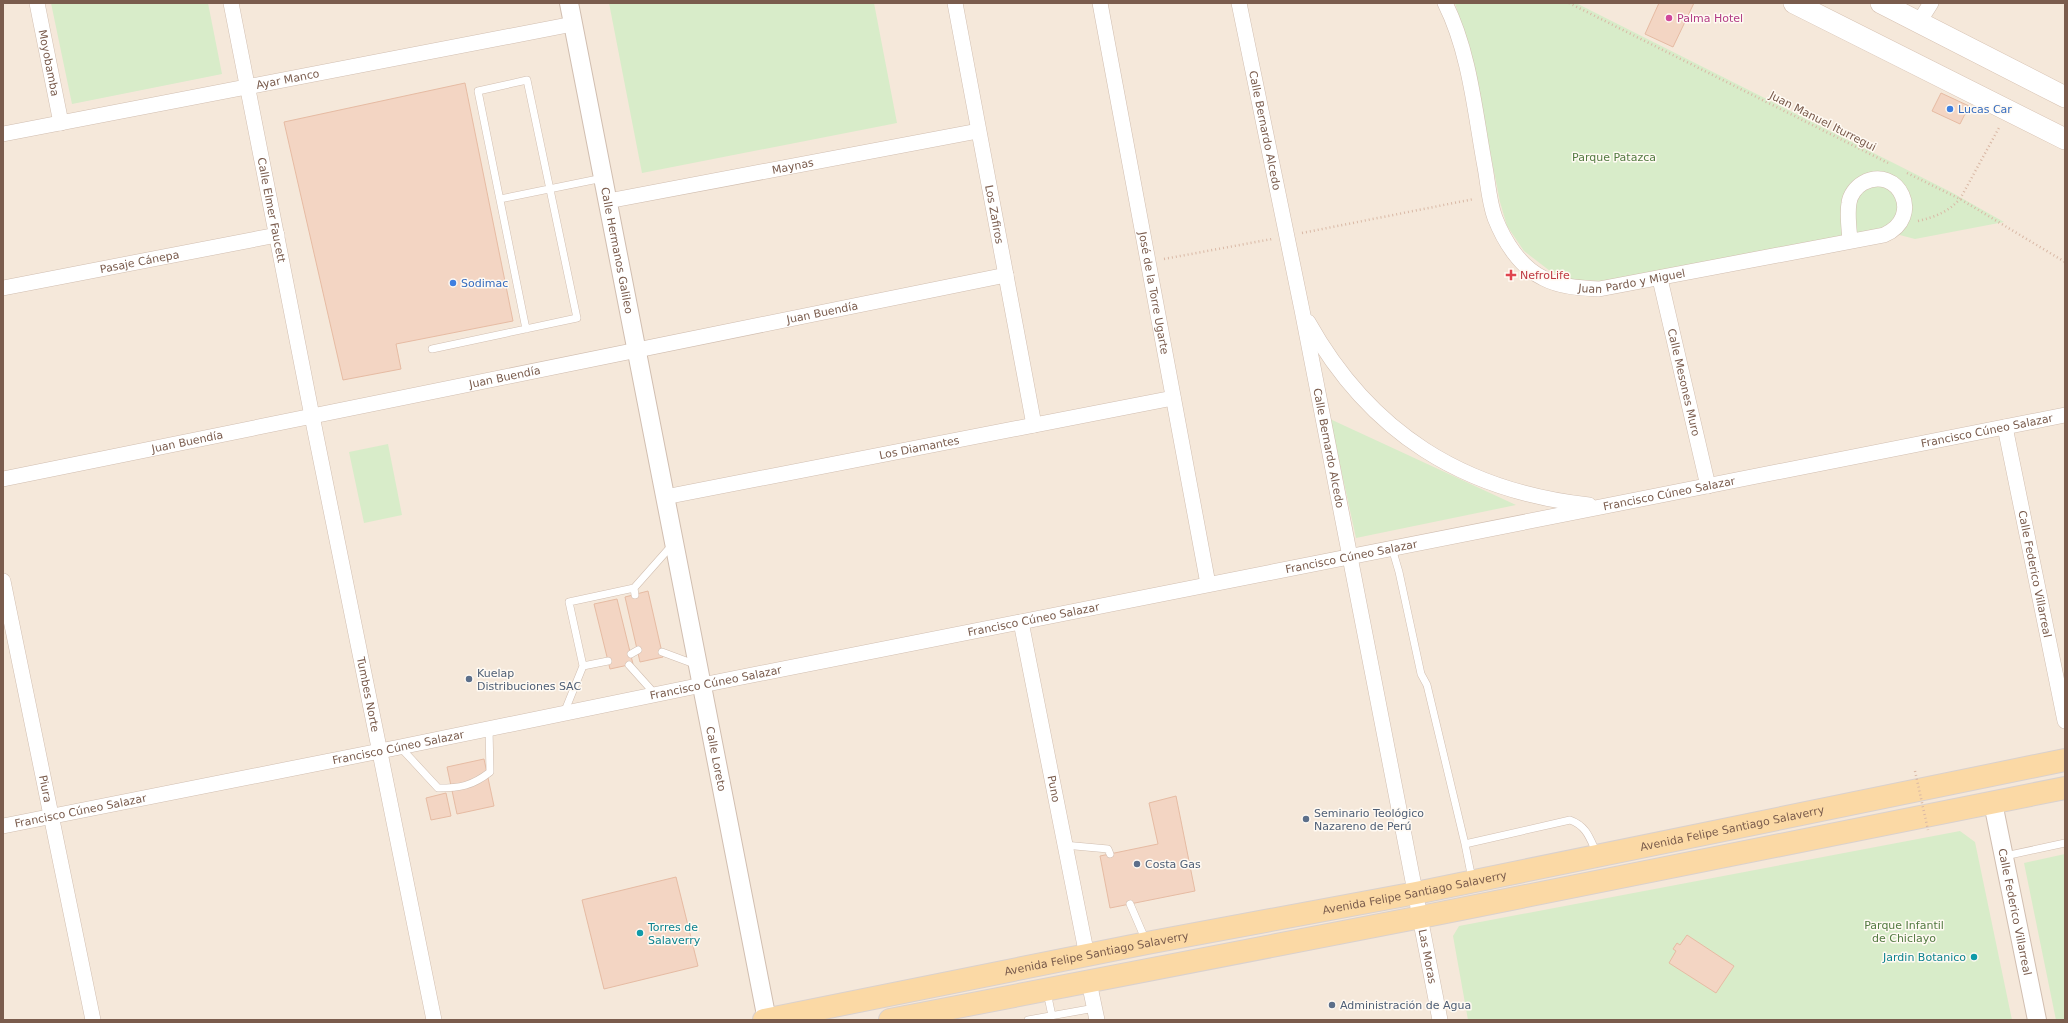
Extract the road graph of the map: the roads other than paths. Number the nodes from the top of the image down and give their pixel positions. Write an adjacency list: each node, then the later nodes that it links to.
1 (37, 3): 15 (street, Moyobamba)
2 (231, 3): 13 (street, Calle Elmer Faucett)
3 (569, 3): 12 (street, Calle Hermanos Galileo)
4 (955, 3): 16 (street, Los Zafiros)
5 (1100, 3): 32 (street, José de la Torre Ugarte)
6 (1239, 3): 28 (street, Calle Bernardo Alcedo)
7 (1444, 3): 26 (street, Juan Pardo y Miguel)
8 (1794, 3): 18 (main road)
9 (1881, 3): 11 (main road)
10 (1931, 3): 11 (street)
11 (1919, 22): 14 (main road)
12 (574, 24): 13 (street, Ayar Manco); 19 (street, Calle Hermanos Galileo)
13 (248, 87): 15 (street, Ayar Manco); 23 (street, Calle Elmer Faucett)
14 (2065, 97)
15 (61, 123): 17 (street, Ayar Manco)
16 (978, 131): 22 (street, Maynas); 25 (street, Los Zafiros)
17 (3, 134)
18 (2065, 139)
19 (603, 178): 20 (lane); 22 (street, Calle Hermanos Galileo)
20 (550, 189): 21 (lane); 21 (lane); 29 (lane)
21 (500, 199): 29 (lane)
22 (608, 201): 31 (street, Calle Hermanos Galileo)
23 (277, 235): 27 (street, Pasaje Cánepa); 34 (street, Calle Elmer Faucett)
24 (1850, 240): 24 (street, Juan Pardo y Miguel); 26 (street, Juan Pardo y Miguel)
25 (1006, 275): 31 (street, Juan Buendía); 35 (street, Los Zafiros)
26 (1660, 279): 38 (street, Calle Mesones Muro)
27 (3, 288)
28 (1302, 310): 40 (street); 43 (street, Calle Bernardo Alcedo)
29 (526, 329): 30 (lane)
30 (432, 349)
31 (637, 350): 34 (street, Juan Buendía); 39 (street, Calle Hermanos Galileo)
32 (1173, 398): 35 (street, Los Diamantes); 45 (street, José de la Torre Ugarte)
33 (2065, 415): 36 (street, Francisco Cúneo Salazar)
34 (312, 416): 37 (street, Juan Buendía); 60 (street, Tumbes Norte)
35 (1034, 425): 39 (street, Los Diamantes)
36 (2005, 427): 38 (street, Francisco Cúneo Salazar); 57 (street, Calle Federico Villarreal)
37 (3, 479)
38 (1708, 486): 40 (street, Francisco Cúneo Salazar)
39 (665, 498): 41 (street, Calle Loreto)
40 (1604, 506): 42 (street, Francisco Cúneo Salazar)
41 (674, 542): 52 (street, Calle Loreto); 53 (lane)
42 (1392, 548): 43 (street, Francisco Cúneo Salazar); 67 (lane)
43 (1350, 556): 45 (street, Francisco Cúneo Salazar); 73 (street, Calle Bernardo Alcedo)
44 (3, 581): 64 (street, Piura)
45 (1208, 584): 46 (street, Francisco Cúneo Salazar)
46 (1021, 622): 54 (street, Francisco Cúneo Salazar); 68 (street, Puno)
47 (638, 650): 49 (lane)
48 (662, 652): 52 (lane)
49 (631, 654)
50 (608, 661): 53 (lane)
51 (629, 665): 55 (lane)
52 (698, 665): 54 (street, Calle Loreto)
53 (583, 666): 56 (lane)
54 (702, 684): 55 (street, Francisco Cúneo Salazar); 84 (street, Calle Loreto)
55 (655, 694): 56 (street, Francisco Cúneo Salazar)
56 (564, 713): 58 (street, Francisco Cúneo Salazar)
57 (2065, 721)
58 (489, 729): 59 (street, Francisco Cúneo Salazar); 59 (lane)
59 (400, 747): 60 (street, Francisco Cúneo Salazar)
60 (380, 752): 64 (street, Francisco Cúneo Salazar); 83 (street, Tumbes Norte)
61 (2065, 760): 70 (main road, Avenida Felipe Santiago Salaverry)
62 (2065, 788): 63 (main road)
63 (1993, 803): 71 (street, Calle Federico Villarreal); 75 (main road)
64 (51, 817): 65 (street, Francisco Cúneo Salazar); 82 (street, Piura)
65 (3, 826)
66 (2065, 843): 71 (lane)
67 (1465, 844): 70 (lane); 72 (lane)
68 (1064, 845): 69 (lane); 77 (street, Puno)
69 (1110, 854)
70 (1598, 856): 72 (main road, Avenida Felipe Santiago Salaverry)
71 (2004, 856): 88 (street, Calle Federico Villarreal)
72 (1472, 882): 73 (main road, Avenida Felipe Santiago Salaverry)
73 (1416, 893): 75 (street, Las Moras); 76 (main road, Avenida Felipe Santiago Salaverry)
74 (1130, 904): 76 (lane)
75 (1421, 917): 78 (main road); 87 (street, Las Moras)
76 (1147, 942): 77 (main road, Avenida Felipe Santiago Salaverry)
77 (1087, 956): 84 (main road, Avenida Felipe Santiago Salaverry)
78 (1089, 982): 79 (main road); 80 (street)
79 (1047, 990): 81 (lane); 85 (main road)
80 (1096, 1014): 81 (lane)
81 (1052, 1016): 86 (lane)
82 (92, 1020)
83 (434, 1020)
84 (766, 1020)
85 (890, 1020)
86 (1028, 1020)
87 (1440, 1020)
88 (2037, 1020)

